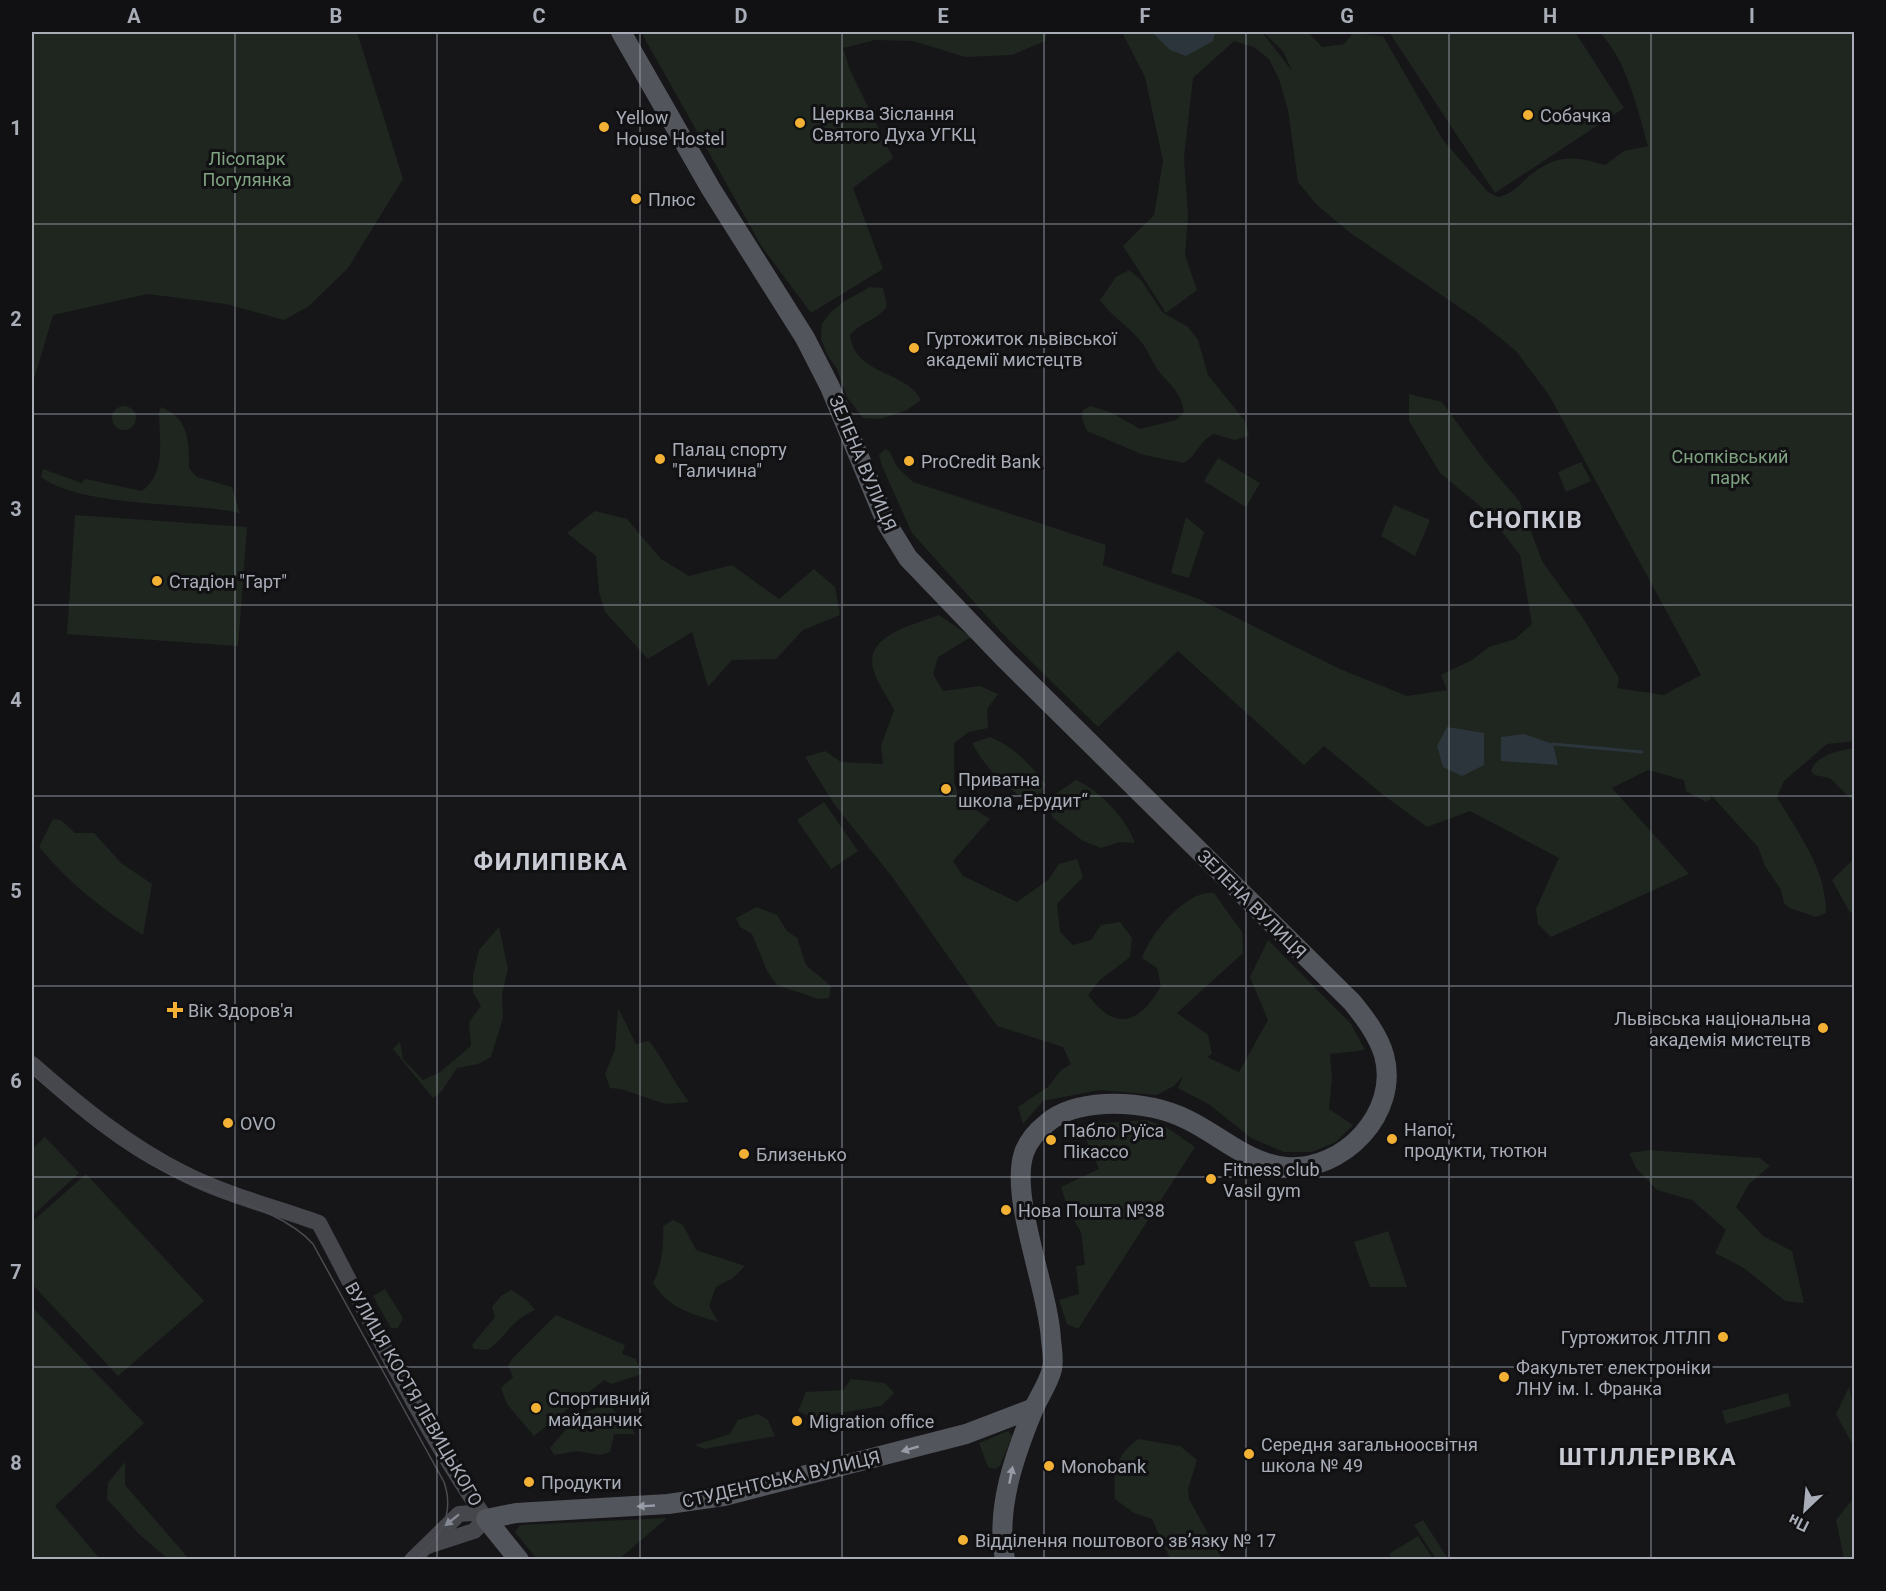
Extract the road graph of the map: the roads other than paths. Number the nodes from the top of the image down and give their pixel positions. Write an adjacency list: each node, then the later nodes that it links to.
1 (621, 32): 3 (main road, ЗЕЛЕНА ВУЛИЦЯ)
2 (32, 1064): 4 (street, ВУЛИЦЯ КОСТЯ ЛЕВИЦЬКОГО)
3 (1034, 1408): 4 (main road, СТУДЕНТСЬКА ВУЛИЦЯ, one-way to 4); 7 (main road, ЗЕЛЕНА ВУЛИЦЯ, one-way to 3)
4 (486, 1519): 5 (street); 6 (main road, ВУЛИЦЯ КОСТЯ ЛЕВИЦЬКОГО)
5 (412, 1560)
6 (519, 1560)
7 (1005, 1560)

